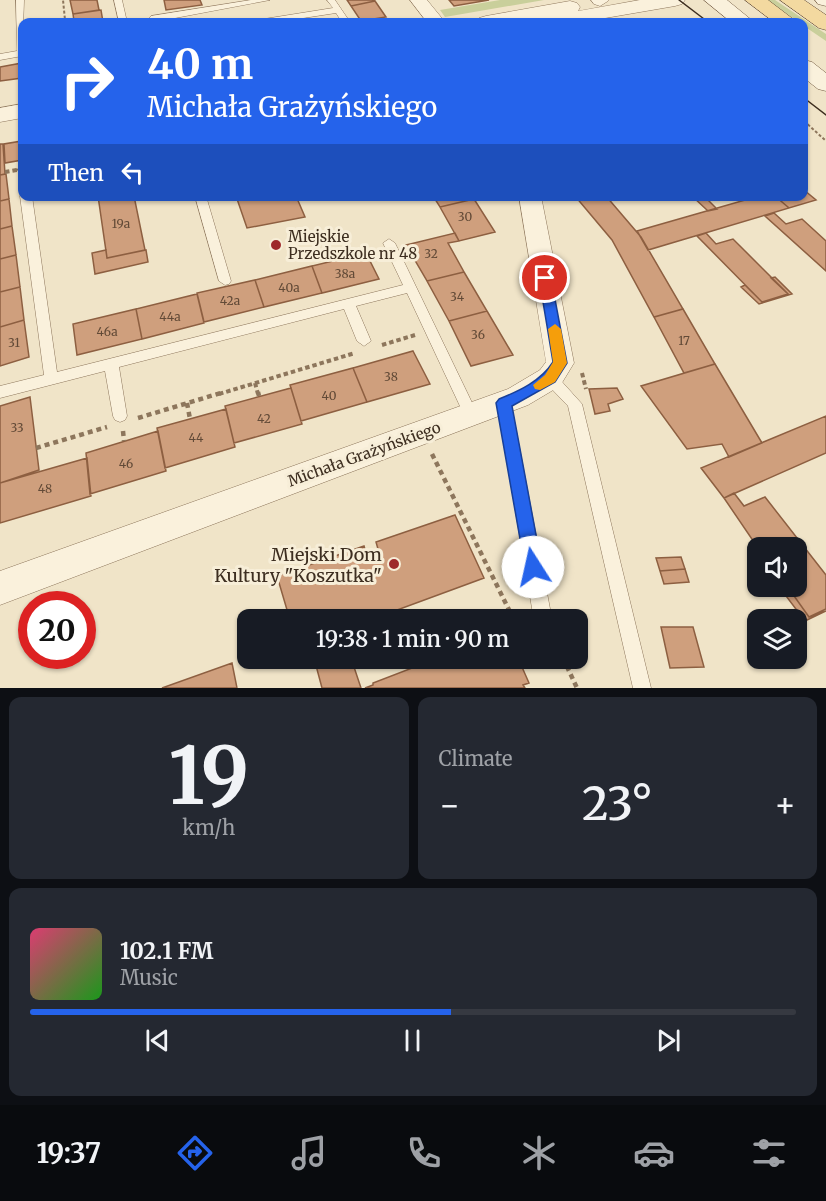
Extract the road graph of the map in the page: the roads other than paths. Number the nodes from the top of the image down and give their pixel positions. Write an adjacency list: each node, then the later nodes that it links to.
1 (20, 0): 12 (lane)
2 (118, 0): 13 (lane)
3 (266, 0): 14 (lane)
4 (331, 0): 11 (lane)
5 (418, 0): 17 (street)
6 (601, 0): 18 (street)
7 (675, 0): 19 (street)
8 (714, 0): 20 (street)
9 (755, 0): 21 (main road)
10 (790, 0): 22 (main road)
11 (338, 10): 15 (lane); 16 (lane)
12 (21, 18)
13 (122, 18)
14 (156, 18)
15 (289, 18)
16 (343, 18)
17 (433, 18)
18 (507, 18)
19 (572, 18)
20 (739, 18)
21 (781, 18)
22 (826, 24)
23 (18, 54): 24 (lane)
24 (0, 57)
25 (808, 70): 26 (street)
26 (826, 84)
27 (18, 112): 28 (street)
28 (0, 115)
29 (27, 201): 39 (lane)
30 (201, 201): 33 (lane)
31 (531, 201): 38 (street)
32 (389, 243): 34 (lane)
33 (225, 281)
34 (409, 288): 35 (lane); 42 (lane)
35 (348, 303): 36 (lane); 37 (lane)
36 (368, 346)
37 (111, 363): 39 (lane); 43 (lane)
38 (550, 378): 41 (street, Michała Grażyńskiego); 46 (lane)
39 (51, 379): 40 (lane)
40 (0, 392)
41 (504, 403): 42 (street, Michała Grażyńskiego); 45 (lane)
42 (471, 415): 44 (street, Michała Grażyńskiego)
43 (121, 420)
44 (0, 588)
45 (541, 609)
46 (642, 688)

